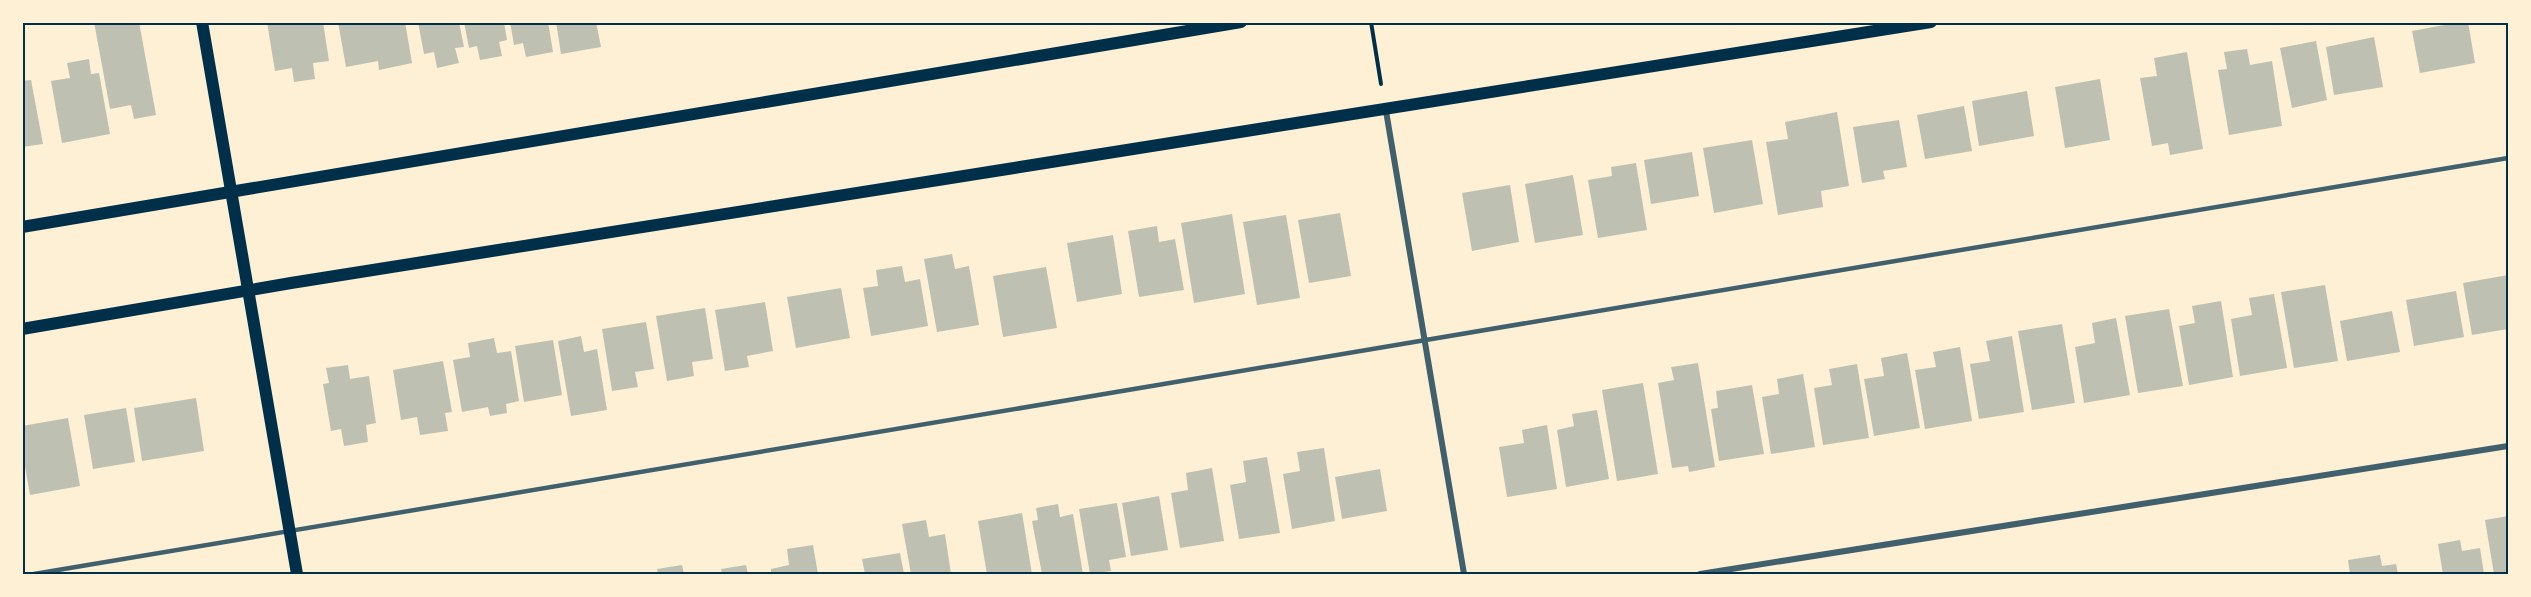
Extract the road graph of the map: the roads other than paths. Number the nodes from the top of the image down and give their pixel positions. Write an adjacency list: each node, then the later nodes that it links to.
1 (202, 22): 6 (main road)
2 (1240, 22): 6 (main road)
3 (1931, 22): 4 (main road)
4 (1386, 111): 8 (main road); 10 (street)
5 (2508, 158): 10 (lane)
6 (231, 193): 7 (main road); 8 (main road)
7 (22, 227)
8 (249, 290): 9 (main road); 12 (main road)
9 (22, 329)
10 (1424, 341): 12 (lane); 15 (street)
11 (2508, 446): 16 (street)
12 (290, 532): 13 (lane); 14 (main road)
13 (34, 574)
14 (297, 574)
15 (1464, 574)
16 (1700, 574)

